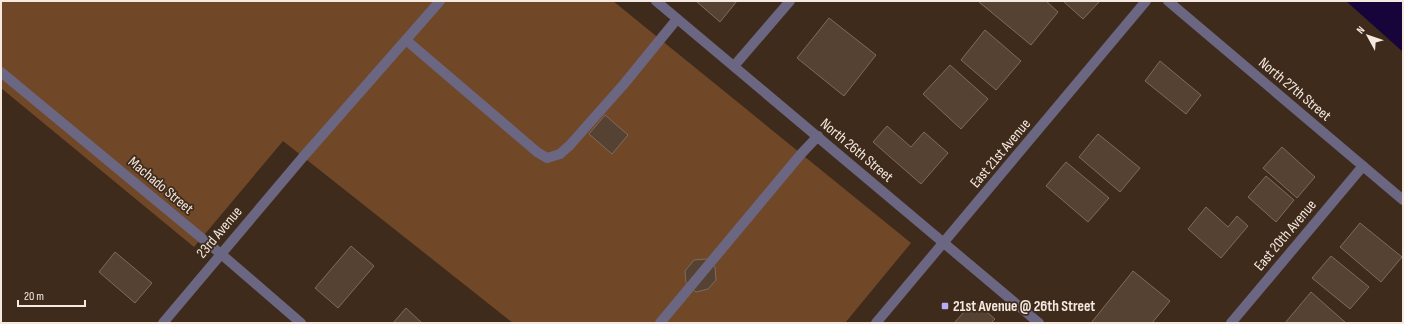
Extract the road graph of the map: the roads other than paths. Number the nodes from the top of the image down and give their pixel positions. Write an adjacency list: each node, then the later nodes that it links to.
1 (440, 1): 7 (street, 23rd Avenue)
2 (656, 1): 6 (street, North 26th Street)
3 (790, 1): 8 (street)
4 (1146, 1): 13 (street, East 21st Avenue)
5 (1168, 1): 11 (street, North 27th Street)
6 (677, 19): 7 (street); 8 (street, North 26th Street)
7 (406, 40): 14 (street, 23rd Avenue)
8 (734, 66): 10 (street, North 26th Street)
9 (1, 72): 14 (street, Machado Street)
10 (818, 136): 13 (street, North 26th Street); 17 (street)
11 (1363, 166): 12 (street, North 27th Street); 20 (street, East 20th Avenue)
12 (1403, 200)
13 (944, 243): 18 (street, East 21st Avenue); 19 (street, North 26th Street)
14 (221, 254): 15 (street, 23rd Avenue); 16 (street, Machado Street)
15 (163, 323)
16 (301, 323)
17 (660, 323)
18 (876, 323)
19 (1039, 323)
20 (1231, 323)

